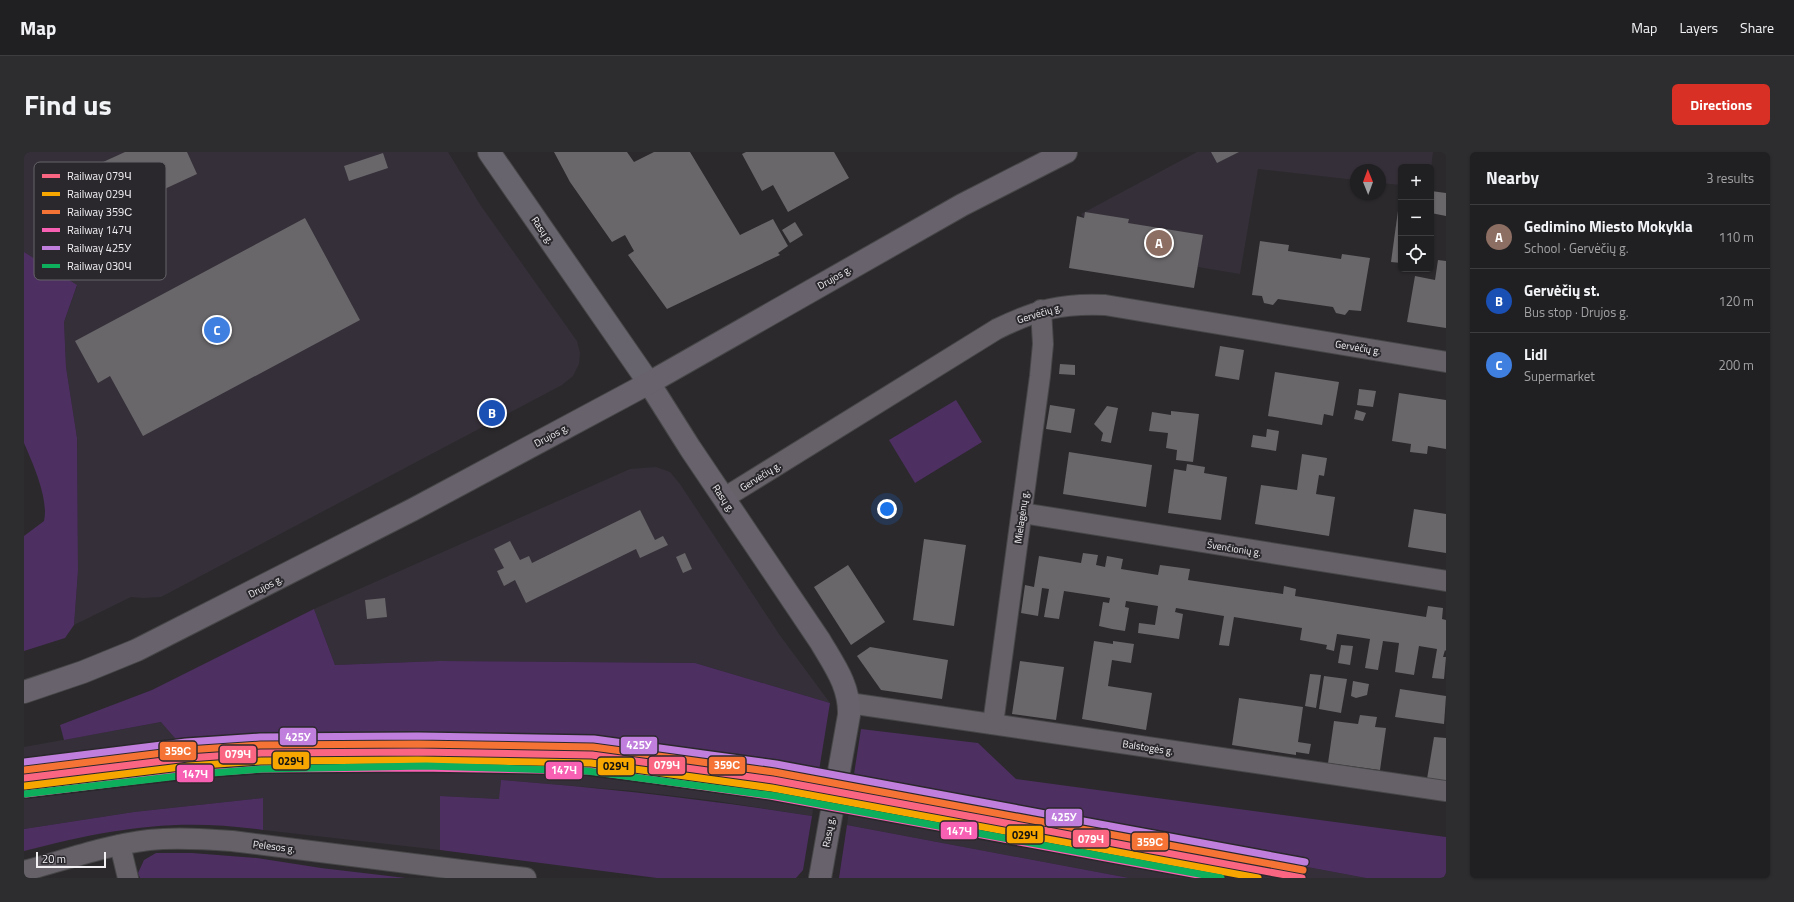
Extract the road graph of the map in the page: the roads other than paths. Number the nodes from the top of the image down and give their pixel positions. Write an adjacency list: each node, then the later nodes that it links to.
1 (489, 152): 5 (main road, Rasų g.)
2 (1066, 152): 5 (main road, Drujos g.)
3 (1041, 310): 4 (street, Gervėčių g.); 6 (street, Gervėčių g.); 7 (street, Mielagėnų g.)
4 (1446, 362)
5 (649, 383): 6 (main road, Rasų g.); 9 (main road, Drujos g.)
6 (724, 498): 10 (main road, Rasų g.)
7 (1022, 514): 8 (street, Švenčionių g.); 11 (street, Mielagėnų g.)
8 (1446, 581)
9 (24, 692)
10 (849, 703): 11 (street, Balstogės g.); 17 (main road, Rasų g.)
11 (993, 724): 12 (street, Balstogės g.)
12 (1446, 791)
13 (120, 846): 14 (street, Pelesos g.); 15 (street); 16 (street, Pelesos g.)
14 (24, 871)
15 (128, 878)
16 (526, 878)
17 (820, 878)

